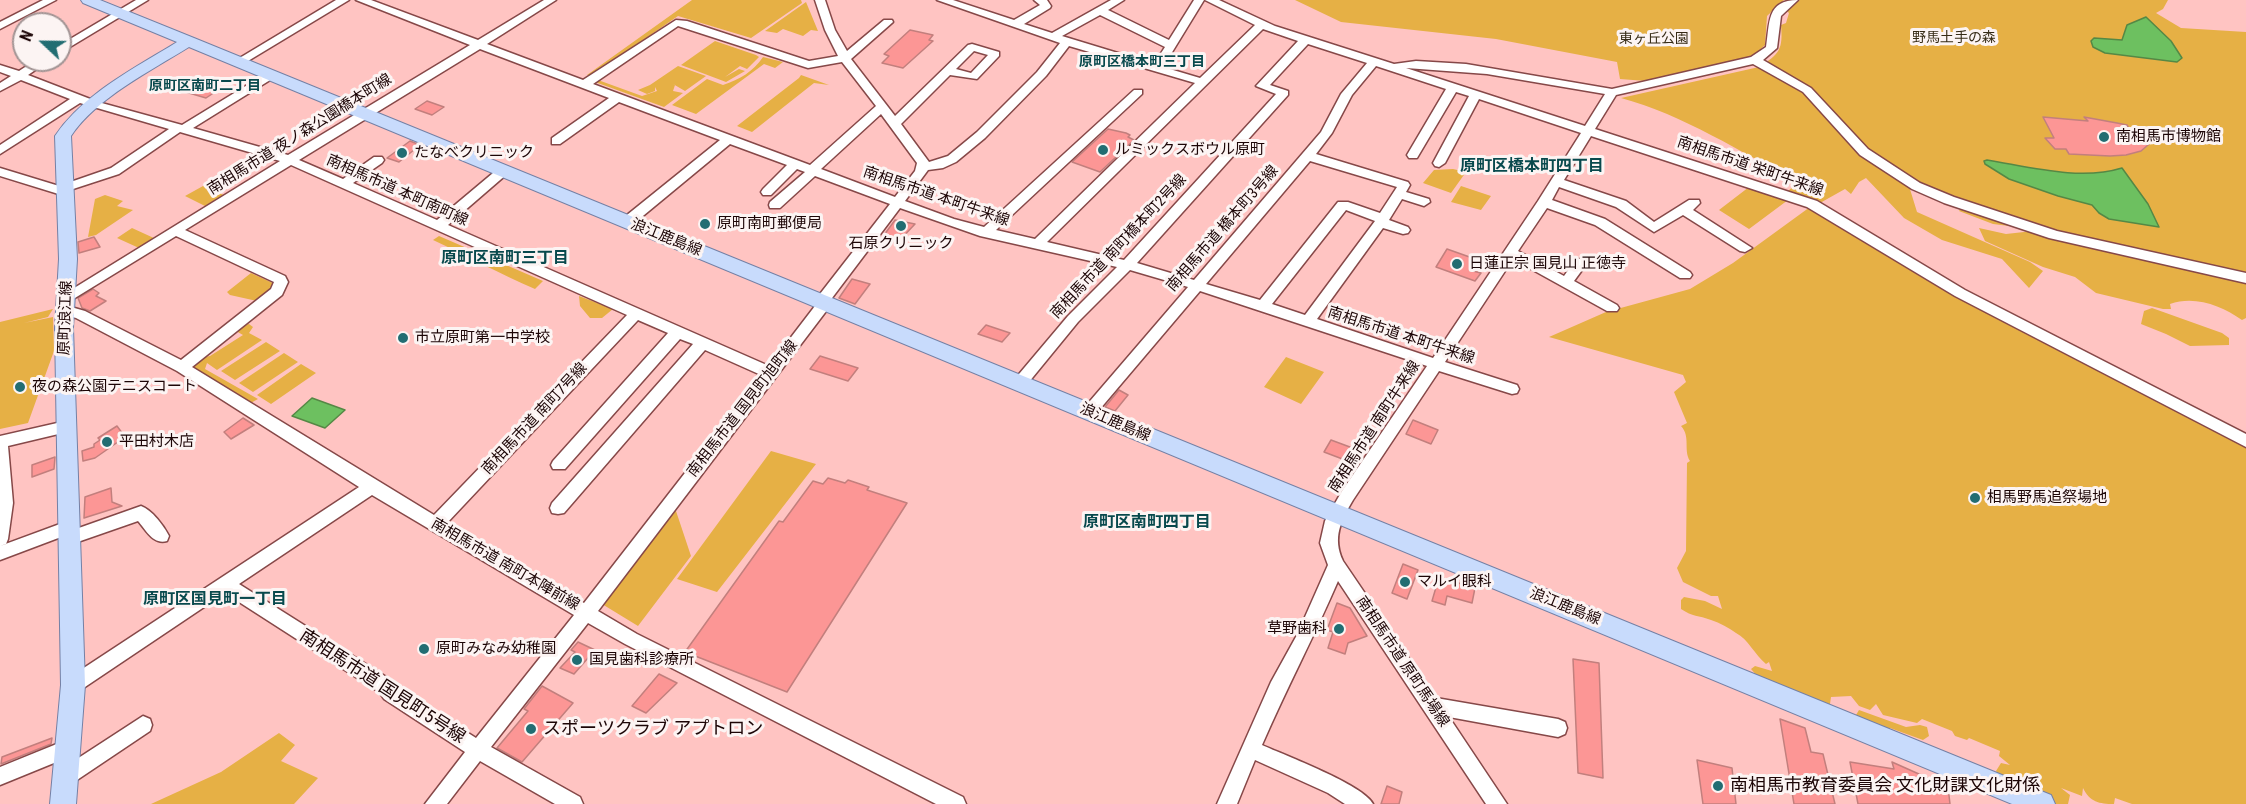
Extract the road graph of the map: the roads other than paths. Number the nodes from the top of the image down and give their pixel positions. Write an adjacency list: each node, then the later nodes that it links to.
1 (51, 0): 19 (street)
2 (88, 0): 15 (main road)
3 (143, 0): 15 (street)
4 (344, 0): 30 (street)
5 (361, 0): 25 (street, 南相馬市道 本町牛来線)
6 (551, 0): 25 (street, 南相馬市道 夜ノ森公園橋本町線)
7 (942, 0): 17 (street)
8 (1039, 0): 17 (street)
9 (1119, 0): 14 (street)
10 (1199, 0): 26 (street)
11 (1210, 0): 18 (street, 南相馬市道 栄町牛来線)
12 (1793, 0): 28 (street)
13 (822, 6): 27 (street)
14 (1101, 10): 20 (street); 26 (street)
15 (120, 13): 22 (main road); 24 (street)
16 (888, 22): 27 (street)
17 (1016, 24): 20 (street)
18 (1262, 24): 21 (street, 南相馬市道 栄町牛来線); 38 (street)
19 (0, 26)
20 (1053, 37): 23 (street)
21 (1306, 39): 29 (street, 南相馬市道 栄町牛来線); 84 (street, 南相馬市道 南町橋本町2号線)
22 (189, 41): 30 (main road, 浪江鹿島線); 46 (main road, 原町浪江線)
23 (1067, 41): 32 (street); 61 (street)
24 (72, 43)
25 (478, 45): 39 (street, 南相馬市道 本町牛来線); 48 (street, 南相馬市道 夜ノ森公園橋本町線)
26 (1170, 45): 32 (street)
27 (844, 58): 39 (street); 47 (street)
28 (1755, 60): 43 (street); 86 (street)
29 (1374, 61): 33 (street, 南相馬市道 栄町牛来線); 56 (street, 南相馬市道 橋本町3号線)
30 (239, 62): 37 (main road, 浪江鹿島線)
31 (0, 68): 36 (street, 南相馬市道 本町南町線)
32 (1157, 68): 38 (street)
33 (1395, 68): 40 (street, 南相馬市道 栄町牛来線); 43 (street)
34 (949, 71): 49 (street)
35 (25, 72): 36 (street)
36 (20, 75): 41 (street); 46 (street, 南相馬市道 本町南町線)
37 (271, 75): 48 (main road, 浪江鹿島線); 50 (street)
38 (1203, 82): 80 (street)
39 (585, 84): 45 (street, 南相馬市道 本町牛来線)
40 (1453, 87): 44 (street, 南相馬市道 栄町牛来線); 55 (street)
41 (0, 88)
42 (1138, 92): 79 (street)
43 (1612, 92): 51 (street, 南相馬市道 南町牛来線)
44 (1475, 94): 51 (street, 南相馬市道 栄町牛来線); 59 (street)
45 (618, 97): 52 (street, 南相馬市道 本町牛来線); 53 (street)
46 (87, 101): 50 (street, 南相馬市道 本町南町線); 54 (street); 67 (main road, 原町浪江線)
47 (882, 107): 49 (street); 63 (street)
48 (364, 115): 58 (street, 南相馬市道 夜ノ森公園橋本町線); 62 (main road, 浪江鹿島線)
49 (895, 123): 61 (street)
50 (181, 129): 58 (street, 南相馬市道 本町南町線); 67 (street)
51 (1588, 131): 65 (street, 南相馬市道 南町牛来線); 104 (street, 南相馬市道 栄町牛来線)
52 (728, 139): 60 (street, 南相馬市道 本町牛来線); 75 (street)
53 (556, 141)
54 (0, 150)
55 (1413, 155)
56 (1308, 156): 69 (street); 88 (street, 南相馬市道 橋本町3号線)
57 (378, 160): 66 (street)
58 (289, 161): 66 (street, 南相馬市道 本町南町線); 78 (street, 南相馬市道 夜ノ森公園橋本町線)
59 (1439, 163)
60 (794, 164): 63 (street, 南相馬市道 本町牛来線); 68 (street)
61 (923, 166): 72 (street, 南相馬市道 国見町旭町線)
62 (503, 171): 75 (main road, 浪江鹿島線); 76 (street)
63 (812, 171): 72 (street, 南相馬市道 本町牛来線); 73 (street)
64 (0, 172): 67 (street)
65 (1556, 182): 71 (street, 南相馬市道 南町牛来線); 81 (street)
66 (344, 184): 76 (street, 南相馬市道 本町南町線)
67 (64, 190): 90 (main road, 原町浪江線)
68 (767, 192)
69 (1400, 194): 70 (street); 74 (street)
70 (1424, 202)
71 (1544, 202): 82 (street, 南相馬市道 南町牛来線); 85 (street)
72 (897, 204): 79 (street, 南相馬市道 本町牛来線); 89 (street, 南相馬市道 国見町旭町線)
73 (775, 205)
74 (1382, 221): 77 (street); 91 (street); 94 (street)
75 (627, 222): 89 (main road, 浪江鹿島線)
76 (438, 226): 93 (street, 南相馬市道 本町南町線)
77 (1403, 230)
78 (176, 231): 90 (street, 南相馬市道 夜ノ森公園橋本町線); 98 (street)
79 (986, 233): 80 (street, 南相馬市道 本町牛来線)
80 (1036, 245): 84 (street, 南相馬市道 本町牛来線)
81 (1745, 248)
82 (1510, 252): 87 (street); 97 (street, 南相馬市道 南町牛来線)
83 (1581, 262): 87 (street)
84 (1127, 265): 88 (street, 南相馬市道 本町牛来線); 100 (street, 南相馬市道 南町橋本町2号線)
85 (1685, 275)
86 (2246, 278)
87 (1567, 282): 92 (street)
88 (1196, 285): 91 (street, 南相馬市道 本町牛来線); 102 (street, 南相馬市道 橋本町3号線)
89 (823, 302): 99 (street, 南相馬市道 国見町旭町線); 100 (main road, 浪江鹿島線)
90 (64, 304): 98 (street, 南相馬市道 南町本陣前線); 103 (main road, 原町浪江線)
91 (1262, 307): 94 (street, 南相馬市道 本町牛来線)
92 (1612, 309)
93 (636, 314): 95 (street, 南相馬市道 本町南町線); 110 (street, 南相馬市道 南町7号線)
94 (1307, 322): 97 (street, 南相馬市道 本町牛来線)
95 (678, 332): 96 (street, 南相馬市道 本町南町線); 106 (street)
96 (702, 343): 99 (street, 南相馬市道 本町南町線); 108 (street)
97 (1435, 365): 101 (street, 南相馬市道 本町牛来線); 109 (street, 南相馬市道 南町牛来線)
98 (182, 367): 107 (street, 南相馬市道 南町本陣前線)
99 (771, 373): 117 (street, 南相馬市道 国見町旭町線)
100 (1019, 384): 102 (main road, 浪江鹿島線)
101 (1512, 389)
102 (1089, 412): 109 (main road, 浪江鹿島線)
103 (66, 427): 105 (street); 111 (main road, 原町浪江線)
104 (2246, 441)
105 (0, 442): 113 (street)
106 (559, 465)
107 (372, 487): 110 (street, 南相馬市道 南町本陣前線); 116 (street)
108 (558, 508)
109 (1338, 516): 115 (street, 南相馬市道 原町馬場線); 134 (main road, 浪江鹿島線)
110 (435, 525): 117 (street, 南相馬市道 南町本陣前線)
111 (69, 533): 112 (street); 114 (street); 118 (main road, 原町浪江線)
112 (161, 536)
113 (0, 539)
114 (0, 553)
115 (1336, 565): 119 (street, 南相馬市道 原町馬場線); 123 (street)
116 (225, 584): 118 (street); 124 (street, 南相馬市道 国見町5号線)
117 (586, 613): 124 (street, 南相馬市道 国見町旭町線); 130 (street, 南相馬市道 南町本陣前線)
118 (73, 685): 122 (main road, 原町浪江線)
119 (1431, 705): 121 (street); 133 (street, 南相馬市道 原町馬場線)
120 (143, 725): 126 (street)
121 (1558, 728)
122 (69, 748): 125 (street); 126 (main road, 原町浪江線)
123 (1251, 749): 131 (street); 132 (street)
124 (478, 750): 128 (street, 南相馬市道 国見町旭町線); 129 (street, 南相馬市道 国見町5号線)
125 (0, 776)
126 (67, 776): 127 (main road, 原町浪江線)
127 (63, 804)
128 (435, 804)
129 (573, 804)
130 (956, 804)
131 (1227, 804)
132 (1363, 804)
133 (1497, 804)
134 (2042, 804)

